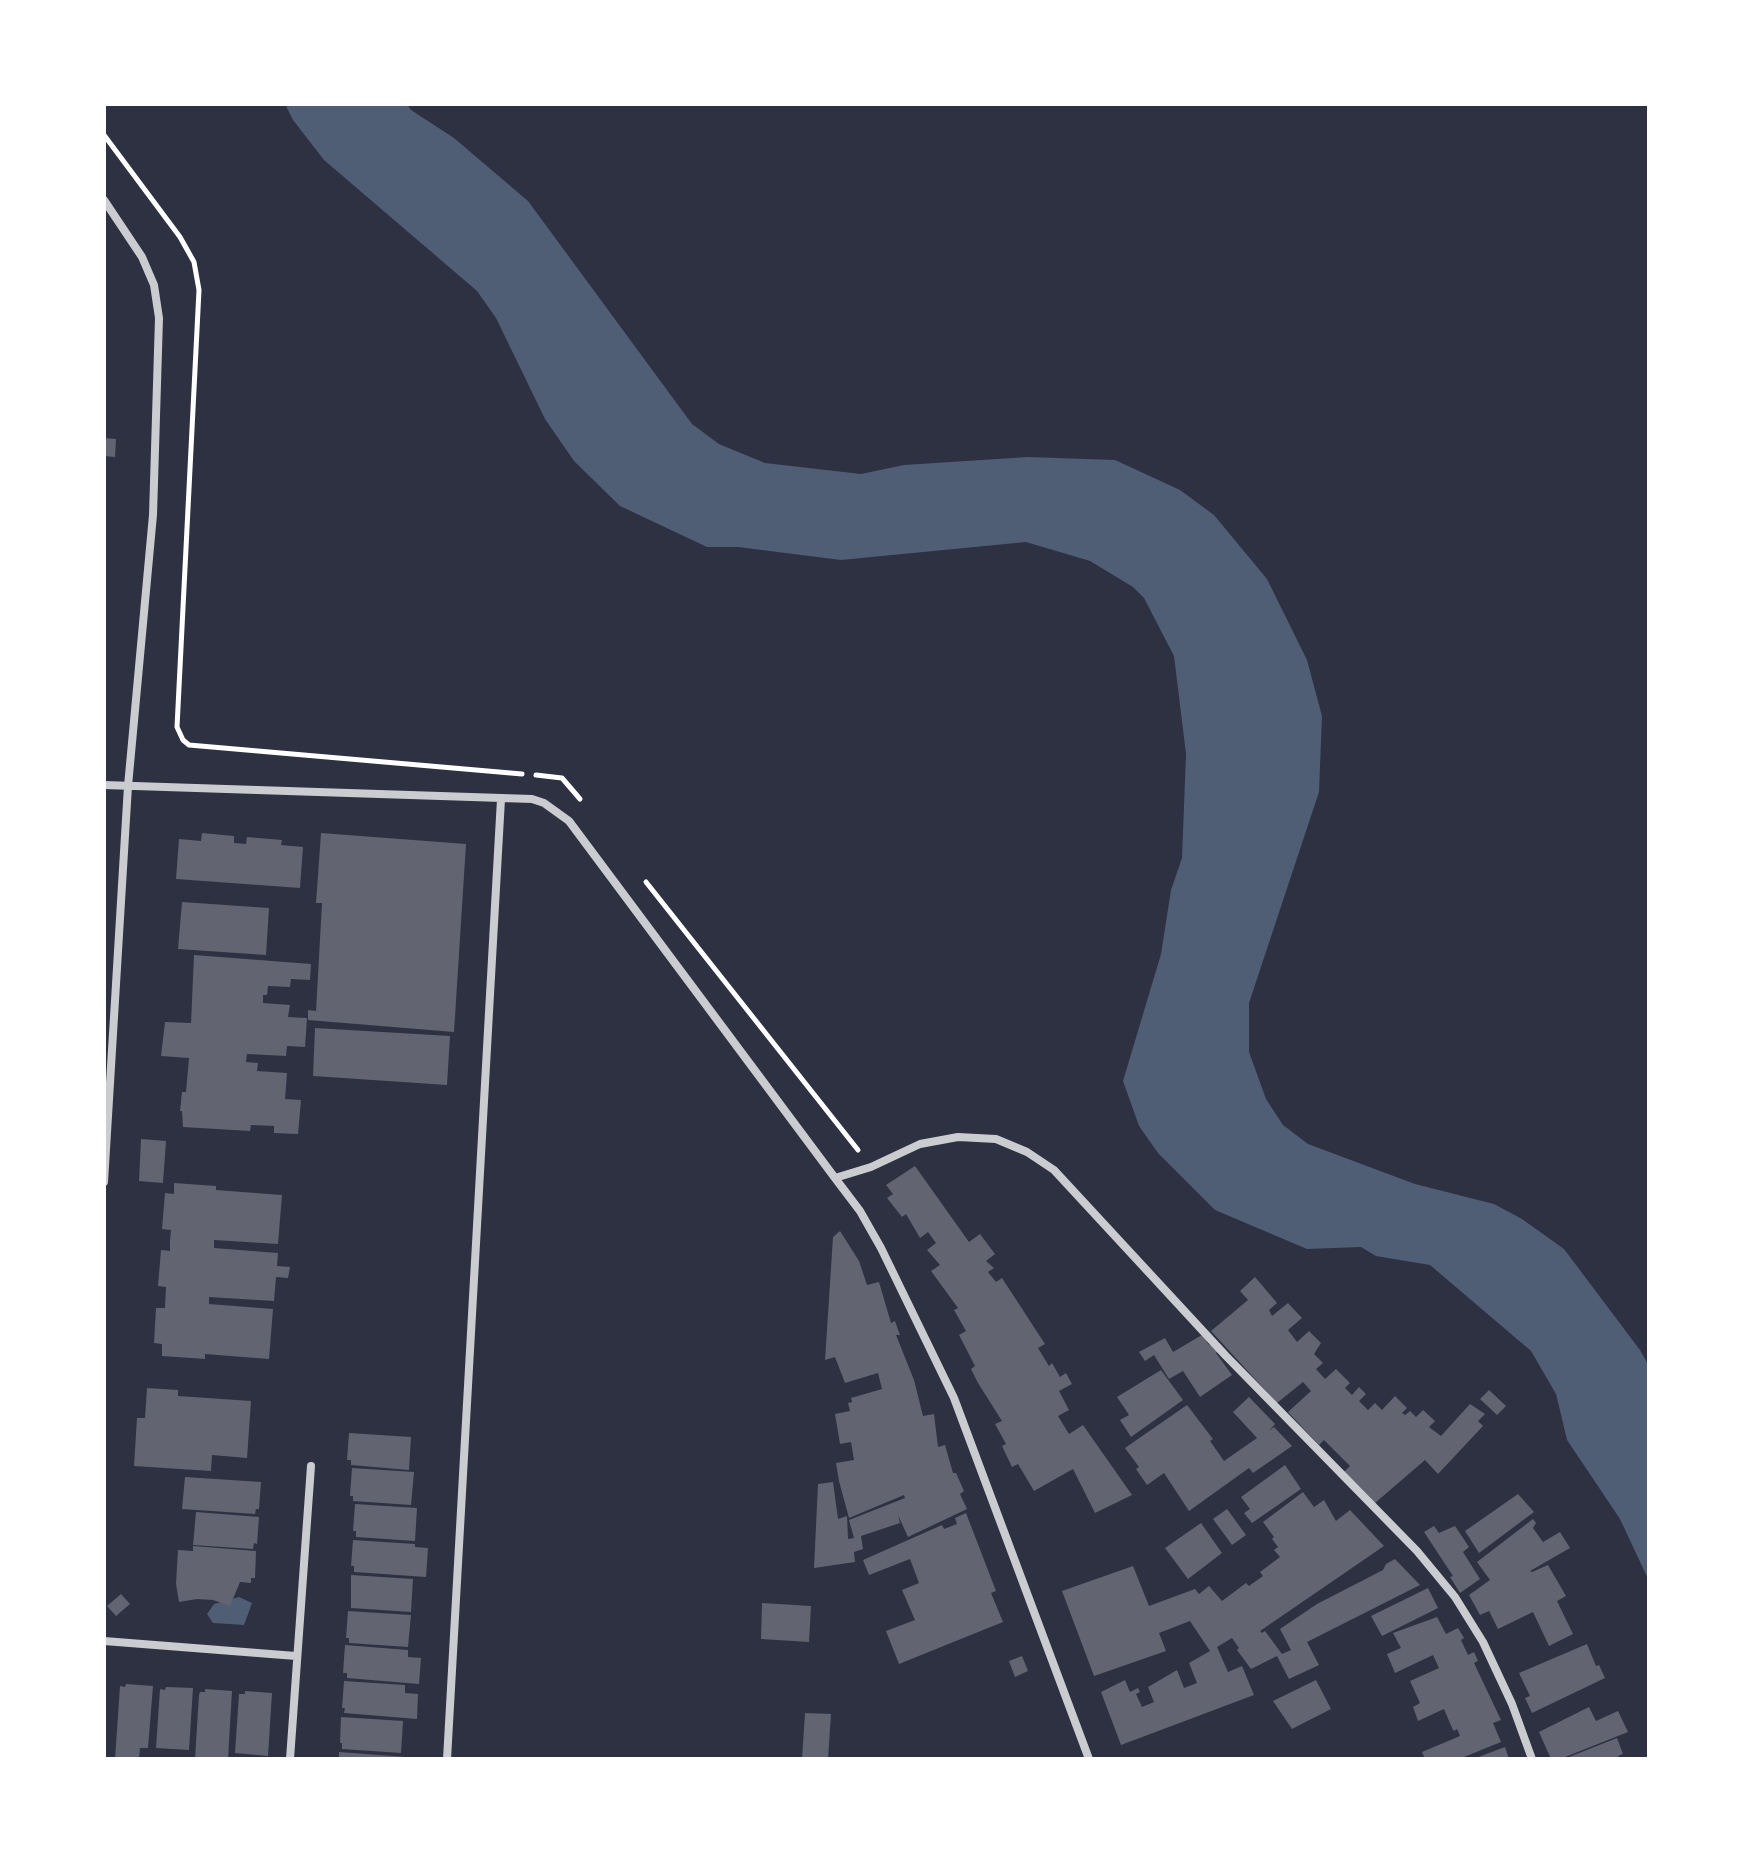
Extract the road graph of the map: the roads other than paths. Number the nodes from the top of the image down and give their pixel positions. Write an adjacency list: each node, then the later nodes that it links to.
1 (104, 200): 3 (street)
2 (104, 785): 3 (street)
3 (128, 786): 4 (street); 6 (street)
4 (501, 799): 5 (street); 11 (street)
5 (835, 1178): 12 (street); 13 (street)
6 (104, 1182)
7 (311, 1466): 9 (street)
8 (104, 1641): 9 (street)
9 (296, 1656): 10 (street)
10 (290, 1759)
11 (447, 1759)
12 (1089, 1759)
13 (1532, 1759)

